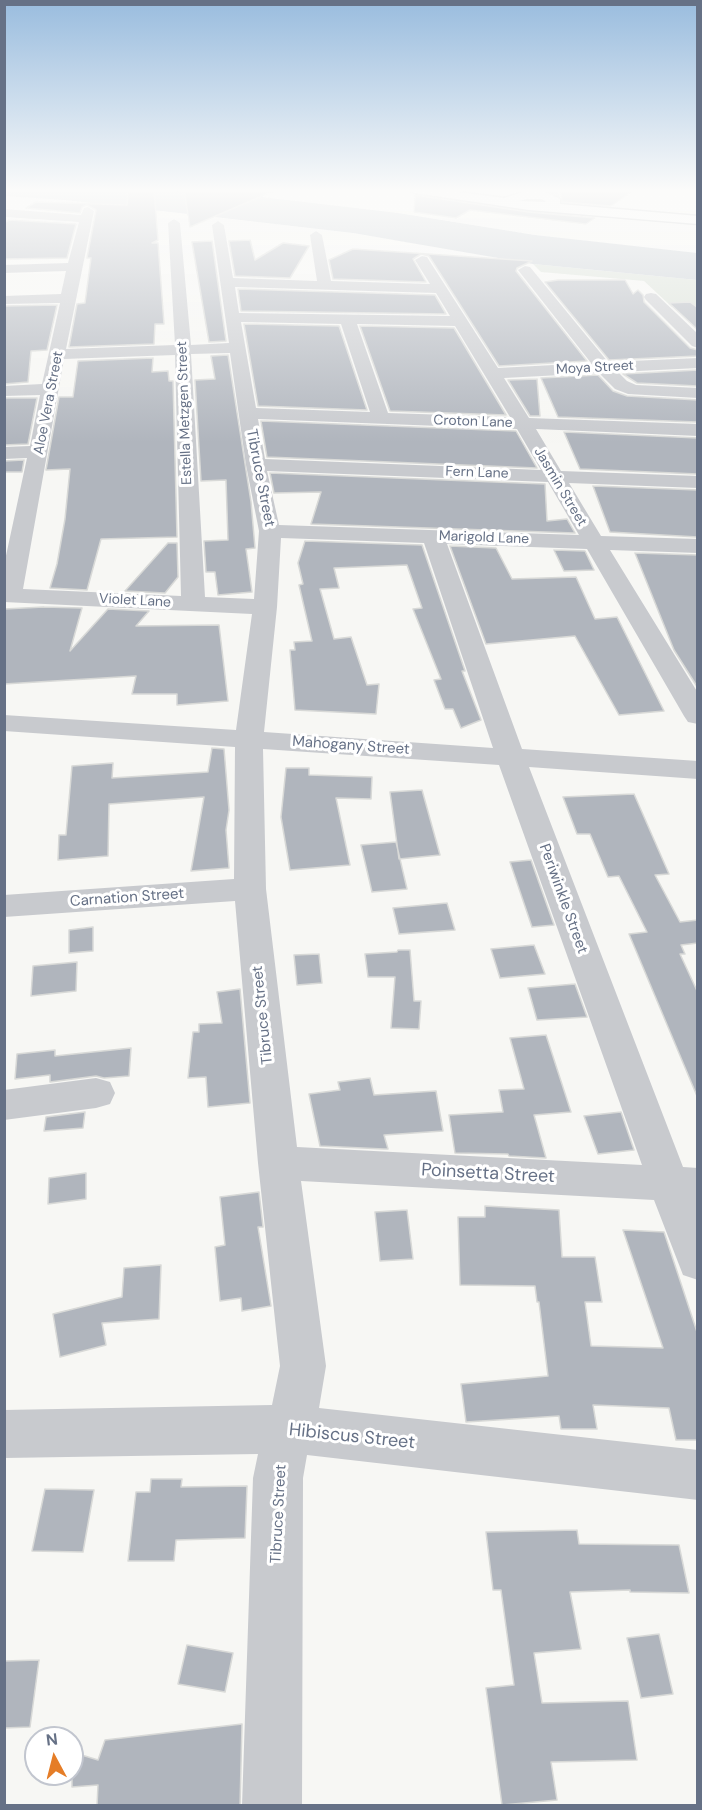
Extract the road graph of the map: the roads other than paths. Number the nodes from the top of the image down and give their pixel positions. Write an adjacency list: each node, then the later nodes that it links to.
1 (73, 274): 11 (street, Aloe Vera Street)
2 (178, 274): 18 (street, Estella Metzgen Street)
3 (227, 274): 7 (street, Tibruce Street)
4 (323, 274): 8 (street)
5 (430, 274): 9 (street, Jasmin Street)
6 (529, 274): 21 (street)
7 (228, 282): 8 (street); 13 (street, Tibruce Street)
8 (325, 285): 9 (street)
9 (438, 289): 15 (street, Jasmin Street)
10 (651, 297): 16 (street)
11 (68, 298): 12 (street); 19 (street, Aloe Vera Street)
12 (4, 300)
13 (233, 317): 14 (street); 17 (street, Tibruce Street)
14 (347, 318): 15 (street); 27 (street)
15 (459, 321): 22 (street, Jasmin Street)
16 (698, 343)
17 (239, 348): 18 (street); 26 (street, Tibruce Street)
18 (183, 350): 19 (street); 40 (street, Estella Metzgen Street)
19 (58, 354): 23 (street, Aloe Vera Street)
20 (698, 363): 21 (street, Moya Street)
21 (603, 367): 22 (street, Moya Street); 25 (street)
22 (493, 373): 28 (street, Jasmin Street)
23 (51, 388): 24 (street); 30 (street, Aloe Vera Street)
24 (4, 391)
25 (698, 393)
26 (248, 413): 27 (street, Croton Lane); 32 (street, Tibruce Street)
27 (381, 418): 28 (street, Croton Lane)
28 (524, 424): 29 (street, Croton Lane); 33 (street, Jasmin Street)
29 (698, 430)
30 (39, 451): 31 (street); 39 (street, Aloe Vera Street)
31 (4, 453)
32 (256, 465): 33 (street, Fern Lane); 35 (street, Tibruce Street)
33 (554, 476): 34 (street, Fern Lane); 37 (street, Jasmin Street)
34 (698, 482)
35 (270, 531): 36 (street, Marigold Lane); 41 (street, Tibruce Street)
36 (433, 536): 37 (street, Marigold Lane); 45 (street, Periwinkle Street)
37 (593, 542): 38 (street, Marigold Lane); 42 (street, Jasmin Street)
38 (698, 546)
39 (7, 595): 40 (street, Violet Lane)
40 (193, 603): 41 (street, Violet Lane)
41 (265, 607): 44 (street, Tibruce Street)
42 (698, 716)
43 (4, 723): 44 (street, Mahogany Street)
44 (249, 740): 45 (street, Mahogany Street); 47 (street, Tibruce Street)
45 (510, 756): 46 (street, Mahogany Street); 52 (street, Periwinkle Street)
46 (698, 770)
47 (250, 889): 48 (street, Carnation Street); 51 (street, Tibruce Street)
48 (4, 906)
49 (96, 1093): 50 (street)
50 (4, 1105)
51 (278, 1163): 52 (street, Poinsetta Street); 54 (street, Tibruce Street)
52 (683, 1184): 53 (street, Periwinkle Street)
53 (698, 1261)
54 (287, 1429): 55 (street, Hibiscus Street); 56 (street, Hibiscus Street); 57 (street, Tibruce Street)
55 (4, 1434)
56 (698, 1475)
57 (272, 1806)

